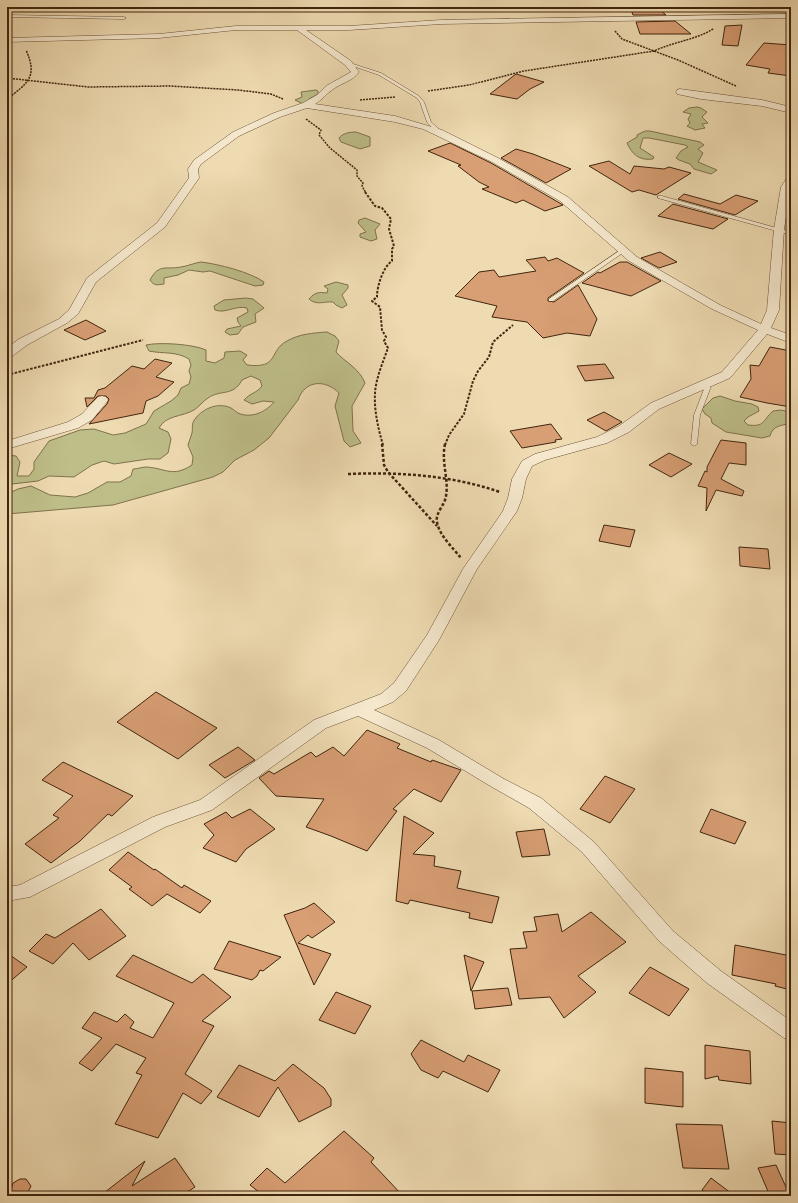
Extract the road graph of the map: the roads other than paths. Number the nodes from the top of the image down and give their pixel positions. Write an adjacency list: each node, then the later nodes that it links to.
1 (7, 16): 3 (lane)
2 (791, 16): 4 (street)
3 (124, 18)
4 (299, 28): 5 (street); 6 (street)
5 (7, 40)
6 (348, 63): 8 (street); 10 (lane)
7 (680, 92): 9 (street)
8 (311, 106): 10 (street); 18 (street)
9 (791, 110)
10 (439, 132): 14 (street)
11 (791, 178): 13 (street)
12 (660, 197): 13 (lane)
13 (785, 233): 16 (street)
14 (622, 250): 15 (lane); 16 (street)
15 (551, 300)
16 (765, 329): 17 (street); 19 (street)
17 (791, 339)
18 (7, 354)
19 (707, 384): 21 (lane); 23 (street)
20 (102, 400): 22 (street)
21 (694, 444)
22 (7, 445)
23 (359, 710): 24 (street); 25 (street)
24 (7, 894)
25 (791, 1032)

